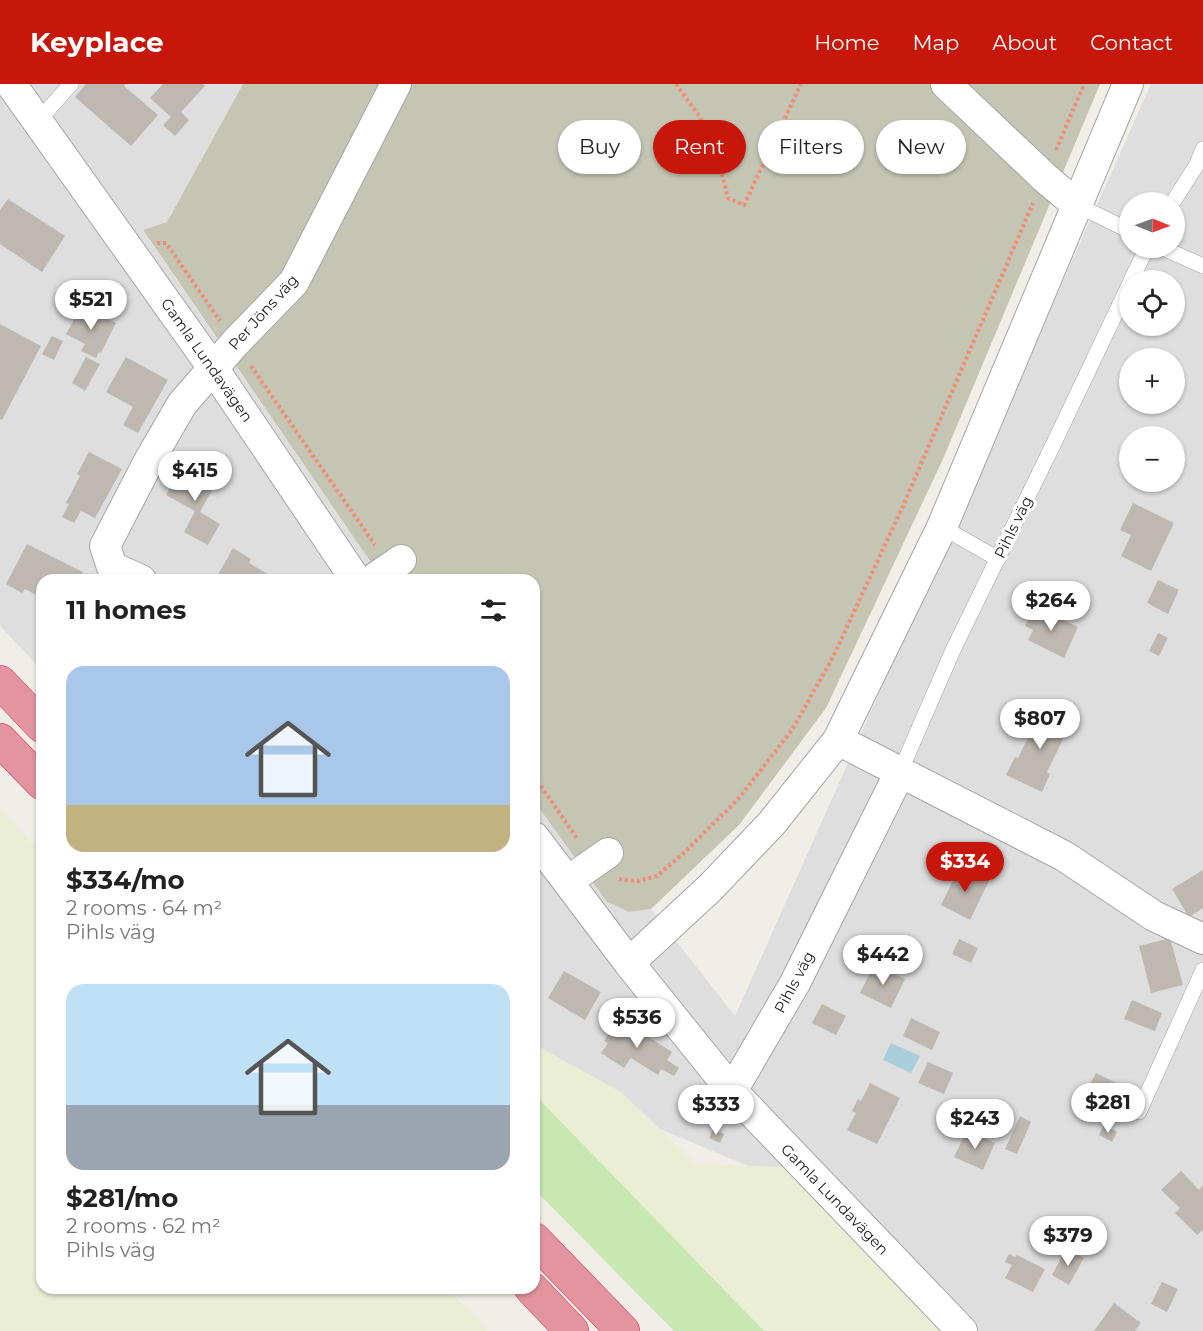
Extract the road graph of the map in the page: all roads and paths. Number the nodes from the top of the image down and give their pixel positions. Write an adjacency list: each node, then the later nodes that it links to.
1 (71, 84): 8 (lane)
2 (396, 84): 17 (street, Per Jöns väg)
3 (676, 84): 4 (path)
4 (801, 84)
5 (946, 84): 10 (street)
6 (1084, 84): 10 (path)
7 (1128, 84): 12 (street)
8 (28, 97): 17 (street, Gamla Lundavägen)
9 (1203, 149): 11 (lane)
10 (1044, 177): 12 (street); 32 (path)
11 (1179, 192)
12 (1077, 205): 13 (lane); 18 (street)
13 (1119, 226)
14 (1185, 258): 15 (lane)
15 (1203, 266)
16 (1119, 305): 19 (lane, Pihls väg)
17 (213, 368): 21 (street, Per Jöns väg); 22 (street, Gamla Lundavägen)
18 (942, 527): 19 (lane); 27 (street)
19 (998, 559): 28 (lane, Pihls väg)
20 (401, 560): 23 (street)
21 (128, 574)
22 (352, 574)
23 (381, 574)
24 (0, 682): 25 (highway)
25 (36, 720)
26 (0, 740): 29 (highway)
27 (838, 740): 28 (street); 35 (street)
28 (900, 772): 34 (street); 37 (street, Pihls väg)
29 (36, 777)
30 (540, 783): 32 (path)
31 (540, 845): 33 (street, Gamla Lundavägen)
32 (601, 858): 33 (street)
33 (568, 881): 35 (street, Gamla Lundavägen)
34 (1203, 939)
35 (629, 963): 37 (street, Gamla Lundavägen)
36 (1203, 970): 38 (lane)
37 (732, 1091): 43 (street, Gamla Lundavägen)
38 (1139, 1112)
39 (540, 1245): 42 (highway)
40 (537, 1294): 41 (highway)
41 (572, 1331)
42 (623, 1331)
43 (962, 1331)

